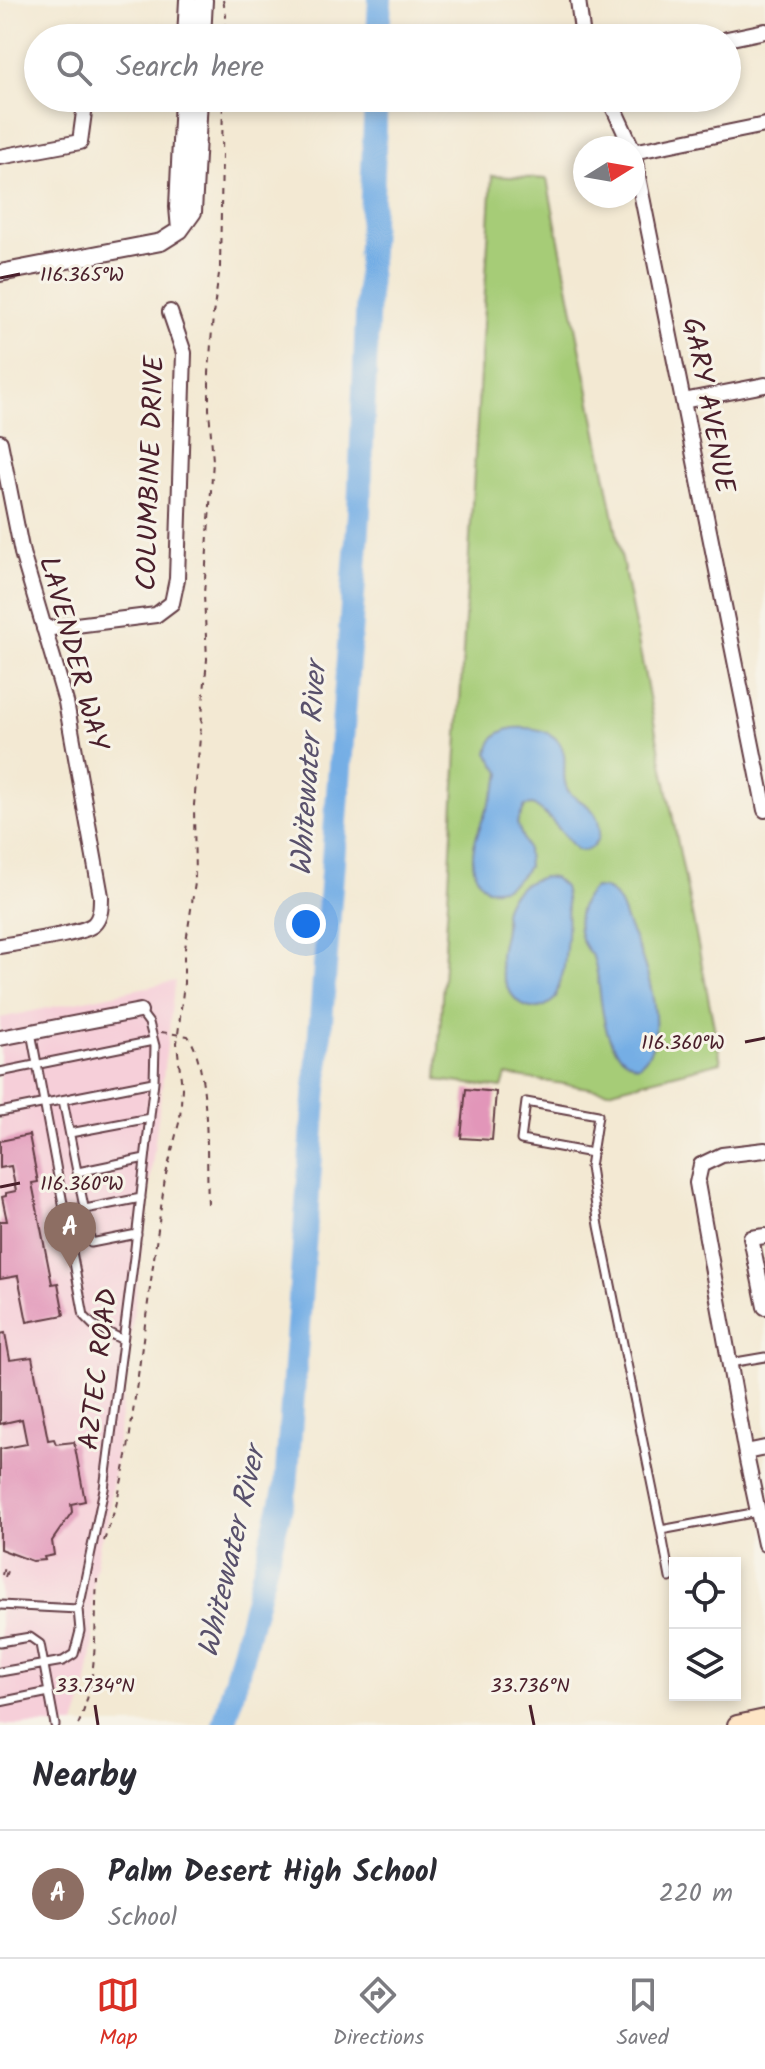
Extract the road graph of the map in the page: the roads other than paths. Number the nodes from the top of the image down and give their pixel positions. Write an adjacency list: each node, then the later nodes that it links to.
1 (188, 0): 4 (street)
2 (204, 0): 5 (street)
3 (578, 0): 6 (street)
4 (187, 24)
5 (203, 24)
6 (581, 24)
7 (765, 31): 8 (street)
8 (741, 36)
9 (84, 112): 16 (street)
10 (182, 112): 18 (street)
11 (198, 112): 18 (street)
12 (615, 112): 14 (street, GARY AVENUE)
13 (765, 125): 15 (street)
14 (626, 136)
15 (645, 149)
16 (0, 157)
17 (644, 208): 22 (street, GARY AVENUE)
18 (180, 230): 19 (street)
19 (0, 273)
20 (170, 312): 24 (street, COLUMBINE DRIVE)
21 (765, 385): 22 (street)
22 (683, 401): 25 (street, GARY AVENUE)
23 (0, 442): 24 (street, LAVENDER WAY)
24 (44, 629): 26 (street, LAVENDER WAY)
25 (765, 810)
26 (0, 946)
27 (140, 1011): 28 (street); 29 (lane, AZTEC ROAD)
28 (31, 1032): 30 (street); 31 (lane)
29 (152, 1036): 31 (lane); 33 (lane, AZTEC ROAD)
30 (0, 1038)
31 (36, 1064): 32 (lane); 35 (lane)
32 (0, 1072)
33 (153, 1082): 34 (lane); 37 (lane, AZTEC ROAD)
34 (63, 1100): 35 (lane); 38 (lane)
35 (44, 1104): 36 (lane); 48 (lane)
36 (0, 1112)
37 (150, 1118): 38 (lane); 41 (lane, AZTEC ROAD)
38 (70, 1133): 42 (lane)
39 (765, 1150): 50 (street)
40 (592, 1153): 40 (lane); 54 (lane)
41 (145, 1158): 42 (lane); 43 (lane, AZTEC ROAD)
42 (78, 1172): 44 (lane)
43 (141, 1198): 44 (lane); 45 (lane, AZTEC ROAD)
44 (85, 1209): 45 (lane)
45 (137, 1234): 48 (lane, AZTEC ROAD)
46 (765, 1236): 47 (street)
47 (765, 1307)
48 (123, 1340): 58 (lane, AZTEC ROAD)
49 (765, 1357): 50 (lane)
50 (730, 1363): 52 (street)
51 (765, 1448): 52 (street)
52 (746, 1452): 53 (street)
53 (758, 1512): 54 (lane); 55 (street)
54 (661, 1530): 56 (lane)
55 (764, 1535)
56 (669, 1573)
57 (0, 1605): 58 (lane)
58 (78, 1609): 60 (lane, AZTEC ROAD)
59 (0, 1642): 60 (lane)
60 (44, 1664): 61 (lane); 62 (lane)
61 (0, 1672)
62 (49, 1692): 63 (lane); 65 (lane)
63 (0, 1702)
64 (765, 1719): 66 (main road)
65 (55, 1725)
66 (737, 1725)

